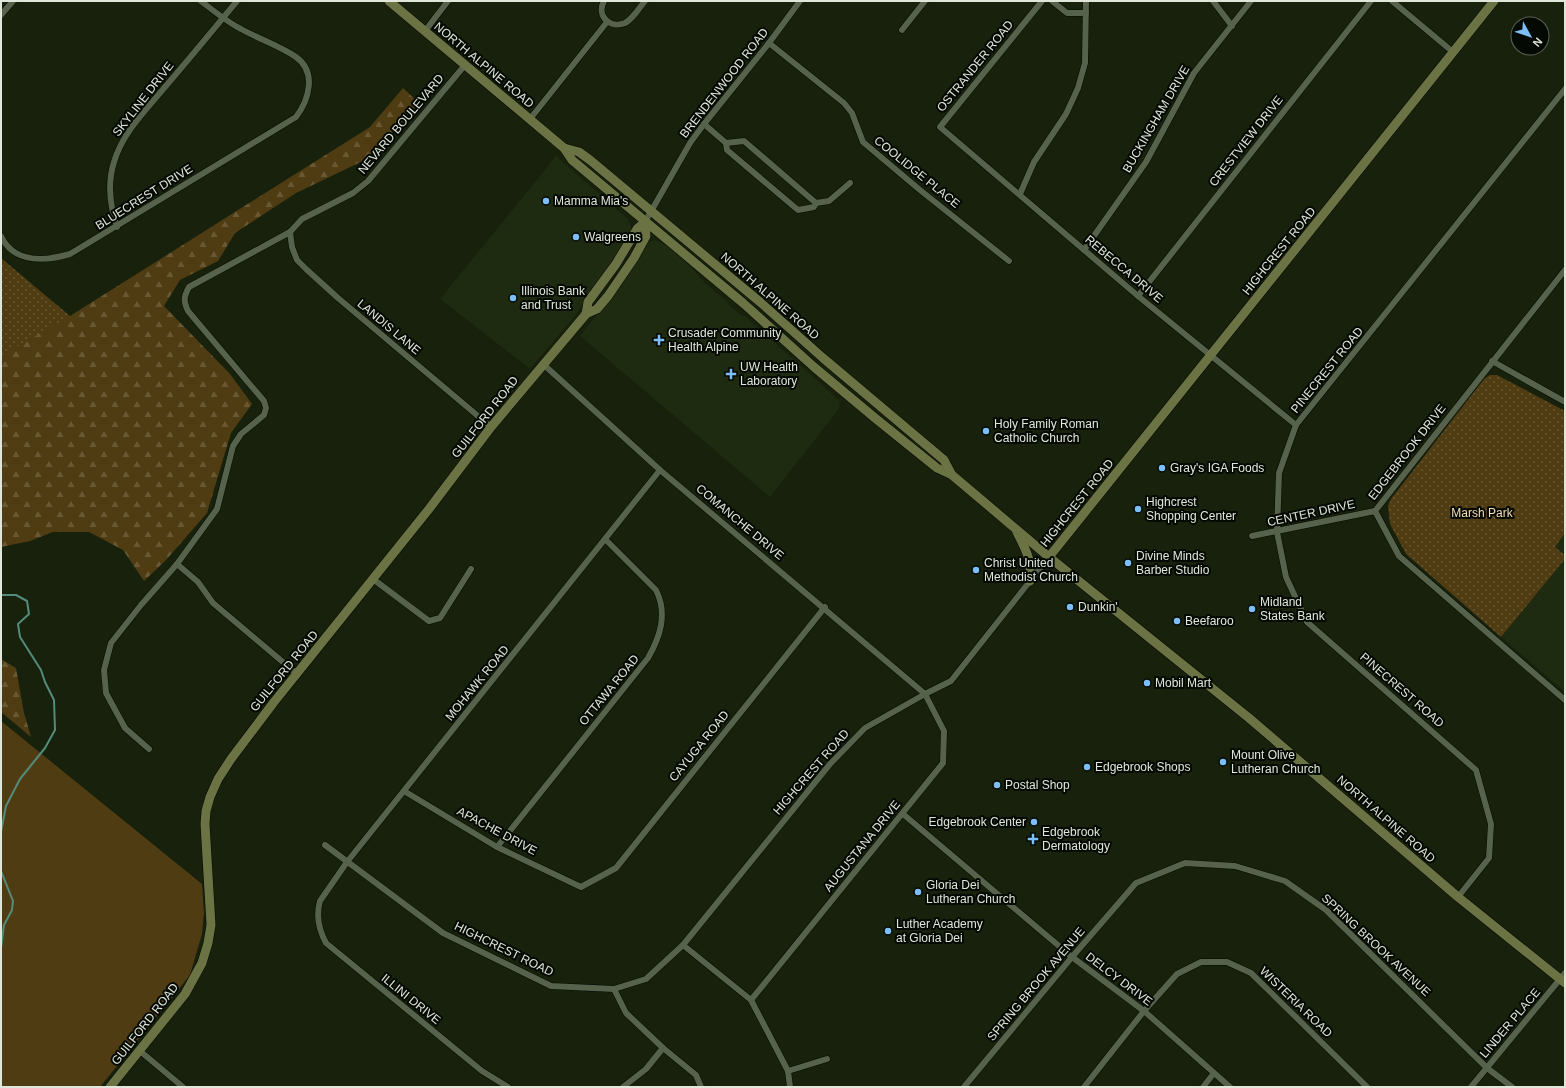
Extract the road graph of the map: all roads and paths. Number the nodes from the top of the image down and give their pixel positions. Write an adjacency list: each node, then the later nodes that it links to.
1 (13, 1): 19 (street)
2 (202, 1): 20 (street)
3 (237, 1): 20 (street, SKYLINE DRIVE)
4 (389, 1): 24 (main road, NORTH ALPINE ROAD)
5 (448, 1): 24 (street)
6 (604, 1): 21 (street)
7 (645, 1): 21 (street)
8 (800, 1): 25 (street, BRENDENWOOD ROAD)
9 (925, 1): 23 (street)
10 (1042, 1): 31 (street, OSTRANDER ROAD)
11 (1052, 1): 18 (street)
12 (1086, 1): 18 (street)
13 (1213, 1): 22 (street)
14 (1251, 1): 22 (street, BUCKINGHAM DRIVE)
15 (1372, 1): 45 (street, CRESTVIEW DRIVE)
16 (1392, 1): 26 (street)
17 (1494, 1): 26 (main road, HIGHCREST ROAD)
18 (1086, 13): 35 (street)
19 (1, 15)
20 (223, 18): 39 (street, SKYLINE DRIVE); 39 (street, BLUECREST DRIVE)
21 (607, 22): 29 (street)
22 (1232, 26): 42 (street, BUCKINGHAM DRIVE)
23 (902, 30)
24 (425, 31): 27 (main road, NORTH ALPINE ROAD)
25 (769, 43): 30 (street, BRENDENWOOD ROAD); 43 (street, COOLIDGE PLACE)
26 (1453, 52): 46 (main road, HIGHCREST ROAD)
27 (465, 65): 29 (main road, NORTH ALPINE ROAD); 40 (street, NEVARD BOULEVARD)
28 (1565, 89): 50 (street, PINECREST ROAD)
29 (530, 119): 33 (main road, NORTH ALPINE ROAD)
30 (704, 124): 32 (street); 37 (street, BRENDENWOOD ROAD)
31 (940, 127): 35 (street, REBECCA DRIVE)
32 (726, 143): 36 (street); 36 (street)
33 (564, 148): 37 (main road, NORTH ALPINE ROAD); 38 (main road, NORTH ALPINE ROAD)
34 (850, 183): 36 (street)
35 (1020, 194): 42 (street, REBECCA DRIVE)
36 (816, 203)
37 (651, 210): 38 (street, BRENDENWOOD ROAD); 53 (main road, NORTH ALPINE ROAD)
38 (644, 222): 48 (main road, GUILFORD ROAD); 53 (main road, NORTH ALPINE ROAD)
39 (117, 227): 41 (street, BLUECREST DRIVE)
40 (290, 232): 51 (street, LANDIS LANE); 60 (street, NEVARD BOULEVARD)
41 (1, 236)
42 (1084, 250): 45 (street, REBECCA DRIVE)
43 (1009, 261)
44 (1565, 270): 47 (street, EDGEBROOK DRIVE)
45 (1138, 296): 46 (street, REBECCA DRIVE)
46 (1211, 355): 50 (street, REBECCA DRIVE); 59 (main road, HIGHCREST ROAD)
47 (1492, 361): 49 (street); 54 (street, EDGEBROOK DRIVE)
48 (543, 364): 51 (main road, GUILFORD ROAD); 52 (street, COMANCHE DRIVE)
49 (1565, 402)
50 (1296, 425): 56 (street, PINECREST ROAD)
51 (491, 427): 62 (main road, GUILFORD ROAD)
52 (660, 470): 58 (street, MOHAWK ROAD); 64 (street, COMANCHE DRIVE)
53 (952, 475): 55 (main road, NORTH ALPINE ROAD)
54 (1375, 511): 56 (street, CENTER DRIVE); 67 (street, EDGEBROOK DRIVE)
55 (1014, 527): 59 (main road, NORTH ALPINE ROAD); 63 (main road)
56 (1278, 532): 57 (street, CENTER DRIVE); 75 (street, PINECREST ROAD)
57 (1252, 536)
58 (606, 540): 69 (street, MOHAWK ROAD); 72 (street, OTTAWA ROAD)
59 (1049, 557): 63 (street, HIGHCREST ROAD); 75 (main road, NORTH ALPINE ROAD)
60 (177, 564): 65 (street); 68 (street)
61 (471, 569): 62 (street)
62 (373, 579): 65 (main road, GUILFORD ROAD)
63 (1030, 581): 66 (street, HIGHCREST ROAD)
64 (824, 607): 66 (street, COMANCHE DRIVE); 74 (street, CAYUGA ROAD)
65 (297, 674): 84 (main road, GUILFORD ROAD)
66 (925, 694): 70 (street, AUGUSTANA DRIVE); 77 (street, HIGHCREST ROAD)
67 (1565, 700)
68 (149, 750)
69 (404, 791): 72 (street, APACHE DRIVE); 73 (street, MOHAWK ROAD)
70 (903, 814): 78 (street, DELCY DRIVE); 81 (street, AUGUSTANA DRIVE)
71 (325, 845): 73 (street, HIGHCREST ROAD)
72 (497, 847): 74 (street, APACHE DRIVE)
73 (347, 862): 76 (street, MOHAWK ROAD); 80 (street, HIGHCREST ROAD)
74 (581, 886)
75 (1458, 897): 79 (main road, NORTH ALPINE ROAD)
76 (318, 913): 91 (street, ILLINI DRIVE)
77 (684, 945): 80 (street, HIGHCREST ROAD); 81 (street)
78 (1072, 957): 82 (street, DELCY DRIVE); 86 (street, SPRING BROOK AVENUE); 95 (street, SPRING BROOK AVENUE)
79 (1564, 979): 86 (street, LINDER PLACE)
80 (614, 989): 83 (street)
81 (751, 1000): 87 (street)
82 (1144, 1011): 88 (street, DELCY DRIVE); 96 (street, WISTERIA ROAD); 99 (street, WISTERIA ROAD)
83 (663, 1048): 92 (street); 93 (street)
84 (140, 1051): 89 (main road, GUILFORD ROAD); 90 (street)
85 (827, 1060): 87 (street)
86 (1487, 1068): 100 (street, LINDER PLACE); 101 (street, SPRING BROOK AVENUE)
87 (788, 1070): 94 (street)
88 (1214, 1074): 97 (street); 98 (street, DELCY DRIVE)
89 (110, 1087)
90 (183, 1087)
91 (508, 1087)
92 (623, 1087)
93 (701, 1087)
94 (790, 1087)
95 (964, 1087)
96 (1084, 1087)
97 (1203, 1087)
98 (1230, 1087)
99 (1368, 1087)
100 (1471, 1087)
101 (1512, 1087)

